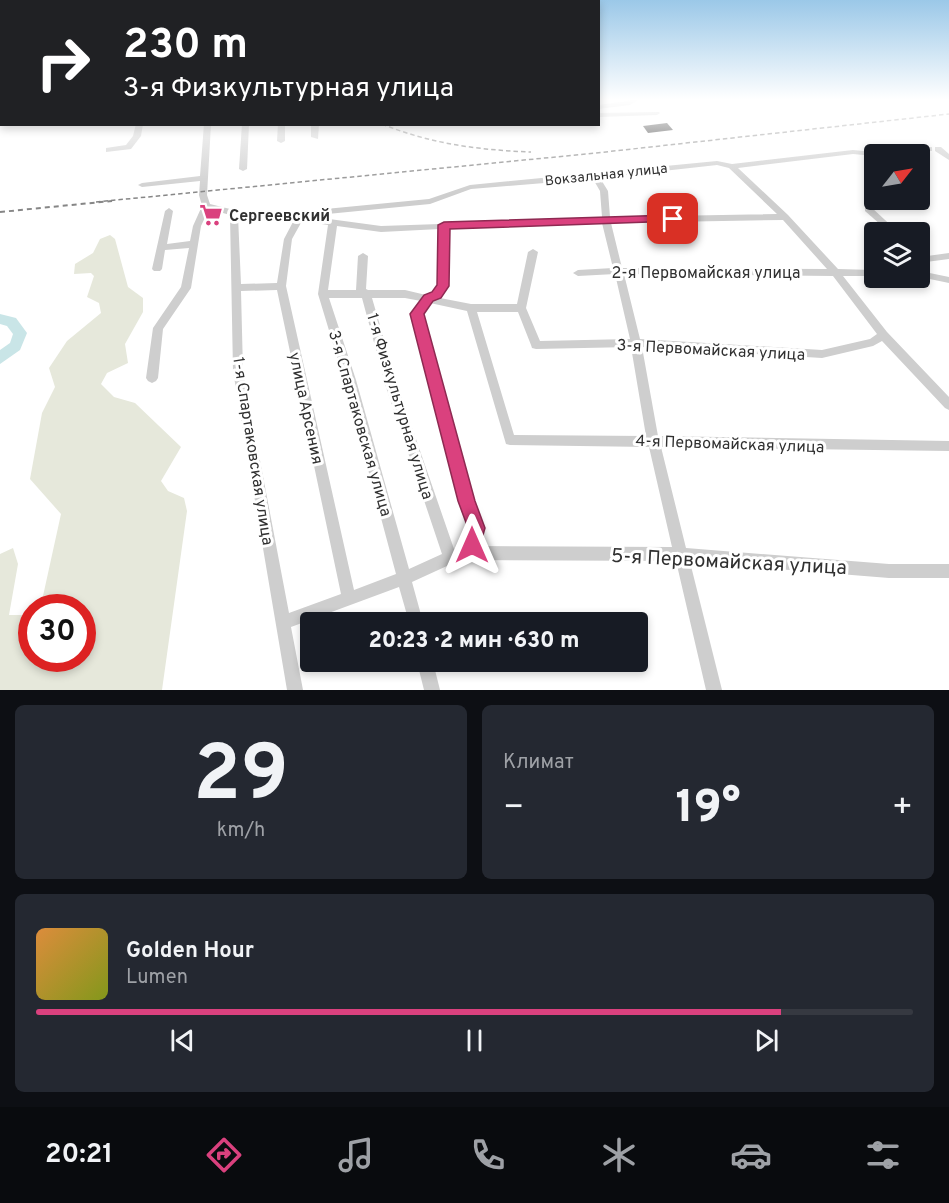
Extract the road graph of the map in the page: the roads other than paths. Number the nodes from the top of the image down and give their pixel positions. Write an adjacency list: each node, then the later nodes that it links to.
1 (138, 131): 9 (street)
2 (208, 131): 15 (street)
3 (246, 131): 13 (street)
4 (282, 131): 7 (street)
5 (315, 131): 6 (street)
6 (315, 137)
7 (282, 141)
8 (930, 149): 11 (street, Вокзальная улица)
9 (109, 150)
10 (864, 153): 12 (street, Вокзальная улица)
11 (949, 158)
12 (732, 166): 14 (street, Вокзальная улица); 22 (street)
13 (243, 169)
14 (596, 177): 21 (street, Вокзальная улица); 24 (street)
15 (205, 178): 16 (street); 17 (street)
16 (142, 185)
17 (205, 200): 20 (street); 28 (street)
18 (870, 210): 26 (street)
19 (169, 211): 29 (street)
20 (234, 213): 21 (street); 42 (street, 1-я Спартаковская улица)
21 (284, 216): 23 (street)
22 (785, 217): 24 (street); 36 (street)
23 (299, 218): 25 (street); 41 (street, улица Арсения)
24 (606, 220): 27 (street); 35 (street)
25 (333, 222): 27 (street); 43 (street, 3-я Спартаковская улица)
26 (883, 222)
27 (444, 225): 45 (street)
28 (193, 244): 29 (street); 50 (street)
29 (161, 248): 34 (street)
30 (533, 252): 47 (street)
31 (363, 256): 44 (street, 1-я Физкультурная улица)
32 (949, 256): 33 (street)
33 (930, 259)
34 (157, 269)
35 (618, 271): 36 (street, 2-я Первомайская улица); 37 (street, 2-я Первомайская улица); 49 (street)
36 (835, 272): 38 (street, 2-я Первомайская улица); 48 (street)
37 (578, 273)
38 (864, 273)
39 (930, 276): 40 (street)
40 (949, 280)
41 (281, 286): 42 (street); 58 (street, улица Арсения)
42 (236, 288): 60 (street, 1-я Спартаковская улица)
43 (323, 294): 44 (street); 57 (street, 3-я Спартаковская улица)
44 (366, 294): 45 (street); 55 (street, 1-я Физкультурная улица)
45 (428, 298): 46 (street); 55 (street)
46 (471, 308): 47 (street); 52 (street, 4-я Первомайская улица)
47 (521, 308): 49 (street, 3-я Первомайская улица)
48 (883, 335): 49 (street, 3-я Первомайская улица); 51 (street)
49 (636, 343): 52 (street)
50 (152, 378)
51 (949, 405)
52 (653, 440): 53 (street, 4-я Первомайская улица); 54 (street)
53 (949, 446)
54 (681, 554): 55 (street, 5-я Первомайская улица); 56 (street, 5-я Первомайская улица); 64 (street)
55 (455, 556): 57 (street, 5-я Первомайская улица)
56 (949, 571)
57 (405, 578): 58 (street, 5-я Первомайская улица); 59 (street, 3-я Спартаковская улица)
58 (349, 599): 60 (street, 5-я Первомайская улица)
59 (414, 612)
60 (283, 623): 62 (street, 1-я Спартаковская улица)
61 (428, 672): 63 (street)
62 (294, 690)
63 (432, 690)
64 (714, 690)

